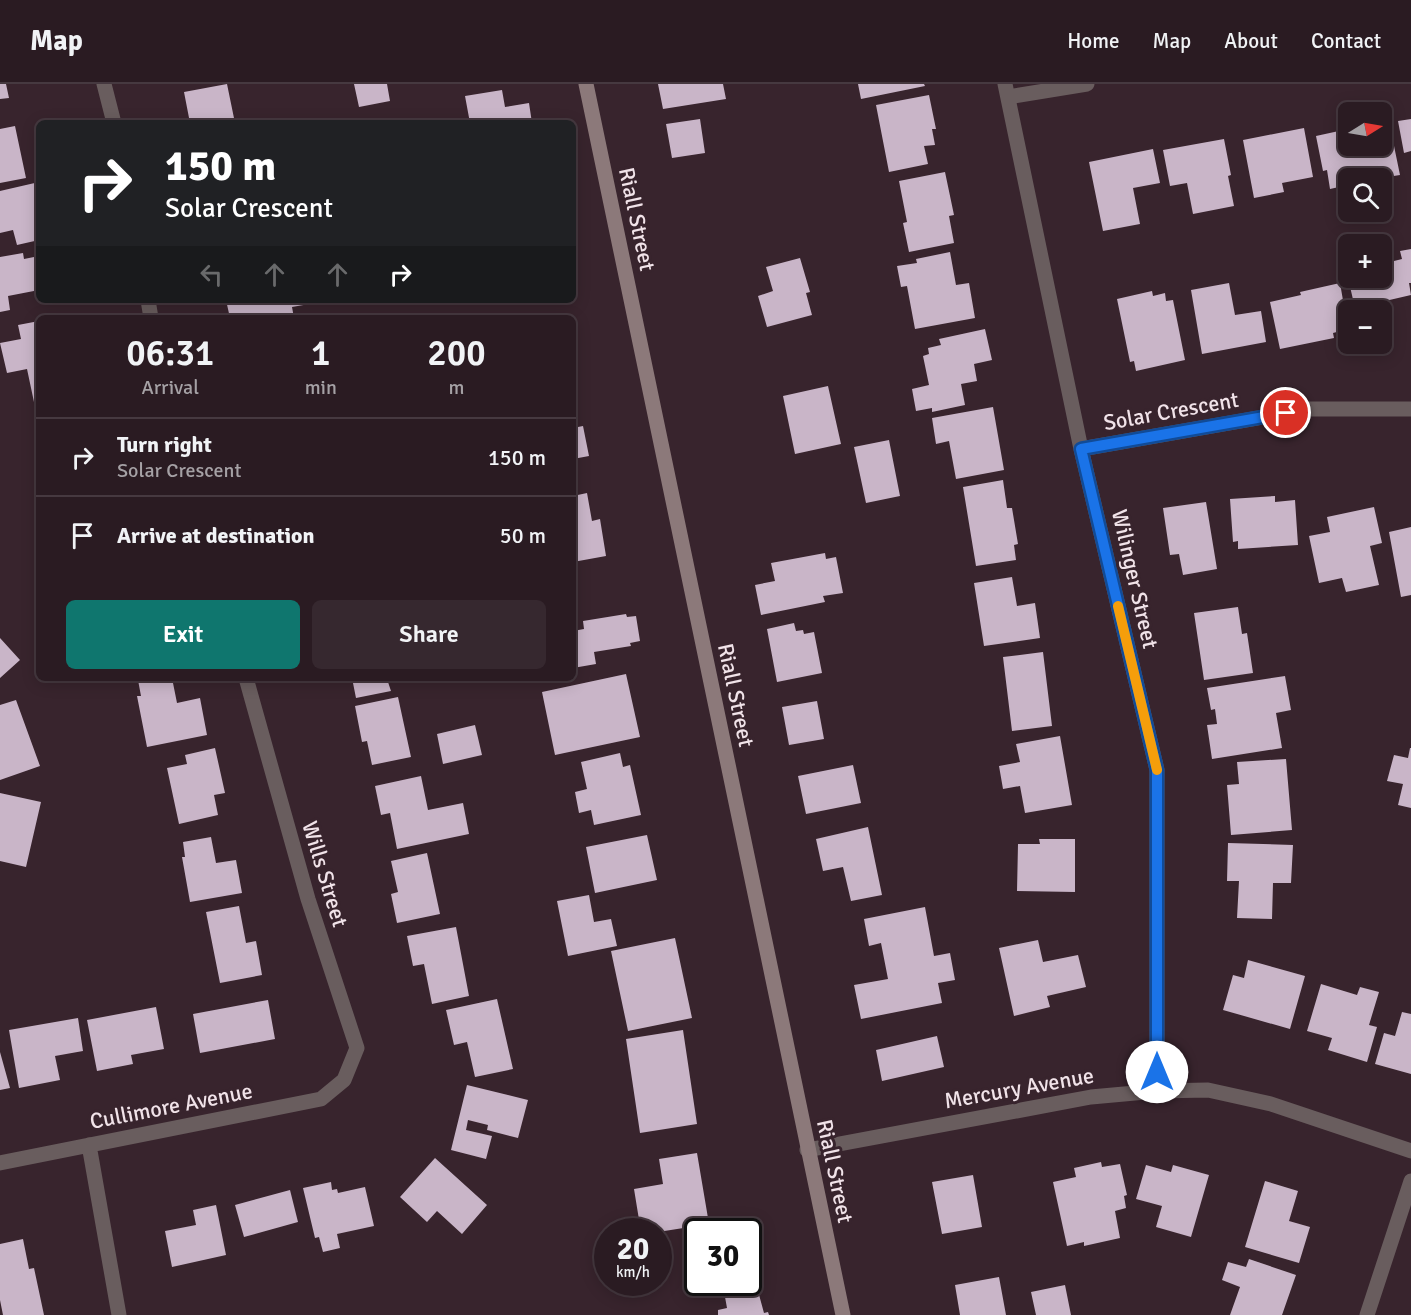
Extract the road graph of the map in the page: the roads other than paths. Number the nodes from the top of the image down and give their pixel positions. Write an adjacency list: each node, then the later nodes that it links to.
1 (104, 84): 5 (street)
2 (586, 84): 12 (street, Riall Street)
3 (1087, 84): 4 (street)
4 (1006, 91): 7 (street, Wilinger Street)
5 (113, 120)
6 (1411, 409): 7 (street, Solar Crescent)
7 (1081, 449): 10 (street, Wilinger Street)
8 (247, 681): 9 (street, Wills Street)
9 (344, 1080): 11 (street, Cullimore Avenue)
10 (1157, 1091): 12 (street, Mercury Avenue); 13 (street, Mercury Avenue)
11 (89, 1145): 14 (street, Cullimore Avenue); 16 (street)
12 (807, 1150): 17 (street, Riall Street)
13 (1411, 1151)
14 (0, 1163)
15 (1411, 1181): 18 (street)
16 (120, 1315)
17 (843, 1315)
18 (1367, 1315)

